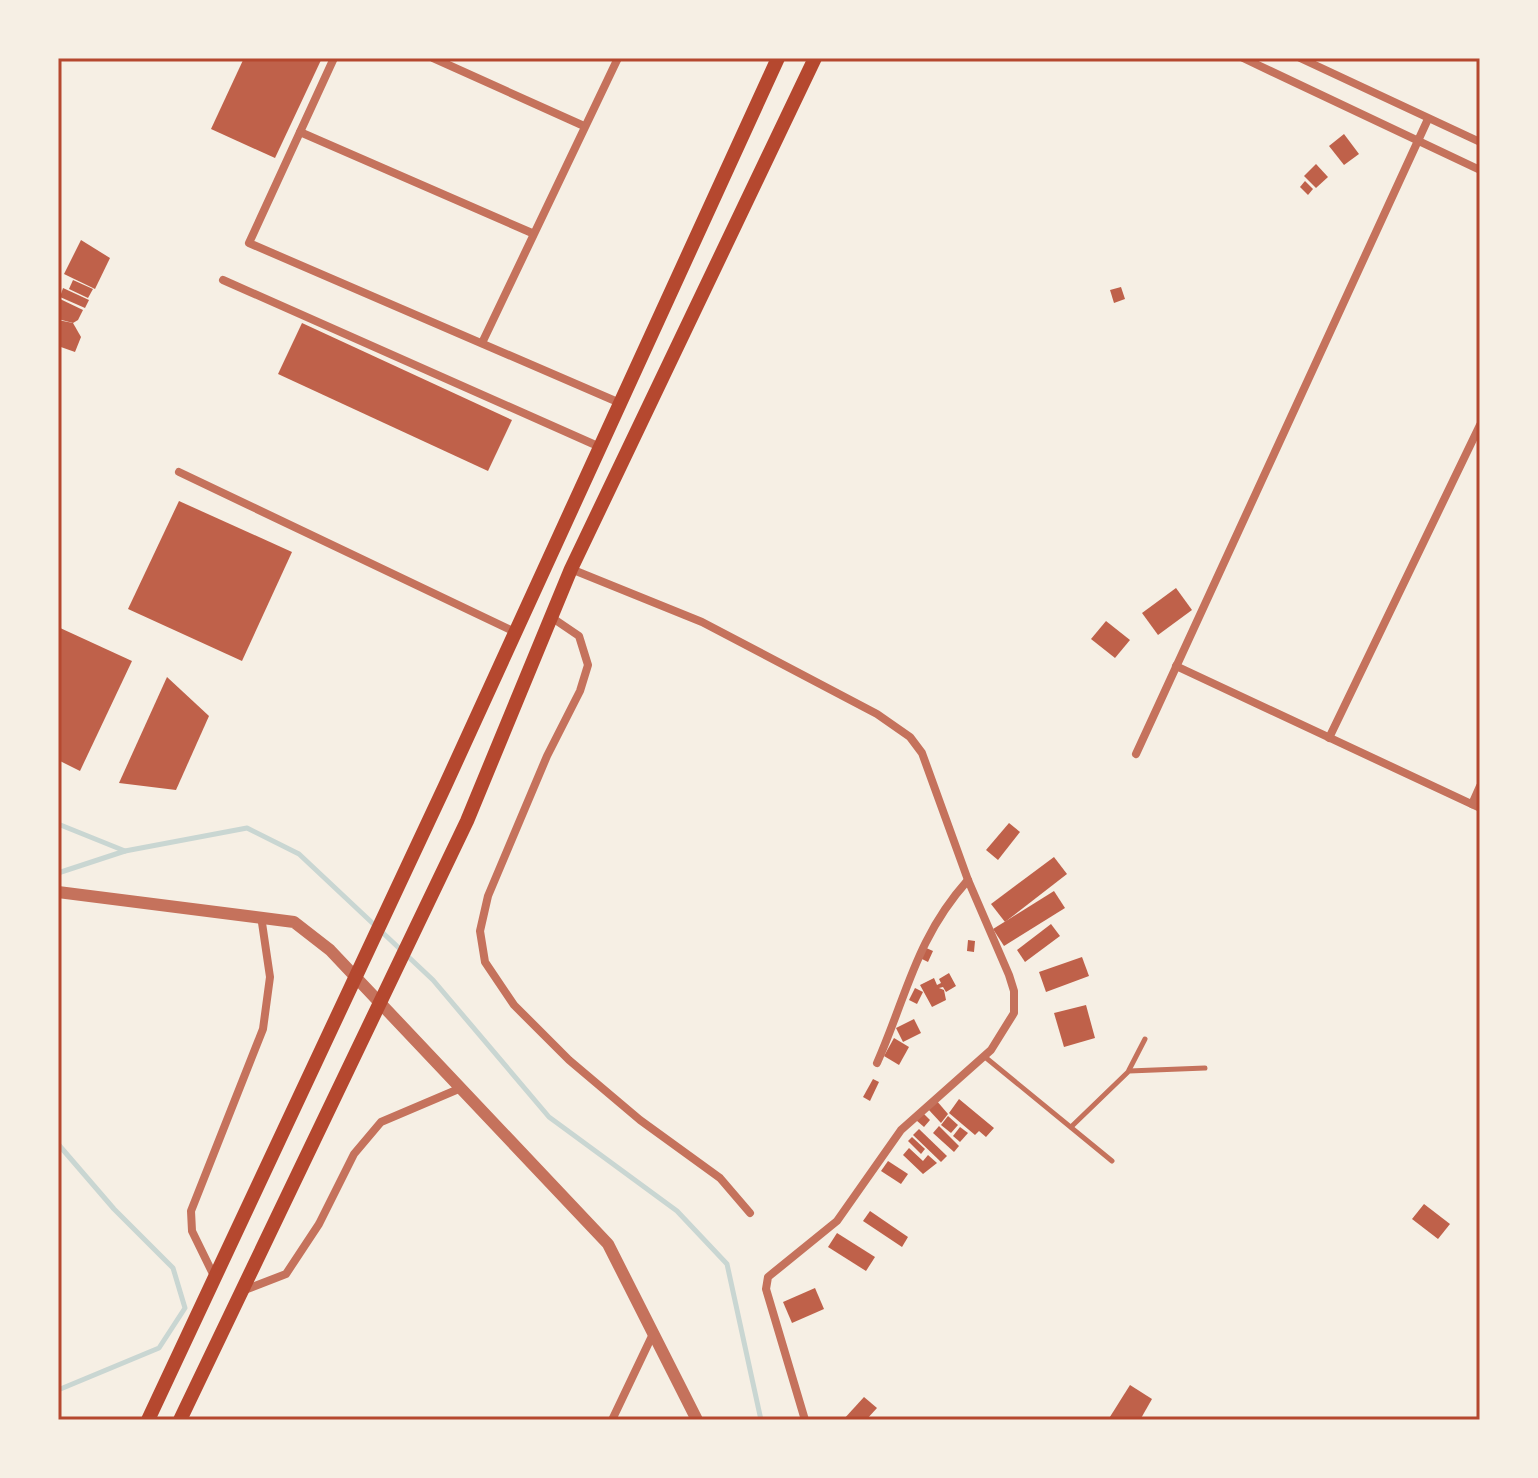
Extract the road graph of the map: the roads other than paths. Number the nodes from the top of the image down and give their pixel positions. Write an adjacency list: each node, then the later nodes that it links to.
1 (334, 58): 10 (street)
2 (618, 58): 9 (street)
3 (778, 58): 17 (main road)
4 (815, 58): 18 (main road)
5 (1243, 58): 11 (street)
6 (1300, 58): 8 (street)
7 (439, 59): 9 (street)
8 (1428, 119): 11 (street); 12 (street)
9 (584, 126): 14 (street)
10 (300, 132): 14 (street); 16 (street)
11 (1418, 140): 13 (street); 25 (street)
12 (1480, 142)
13 (1480, 170)
14 (532, 233): 16 (street)
15 (223, 280): 20 (street)
16 (482, 343): 17 (street)
17 (620, 403): 18 (main road); 20 (main road)
18 (645, 414): 22 (main road)
19 (1480, 425): 26 (street)
20 (600, 447): 24 (main road)
21 (179, 472): 24 (street)
22 (571, 569): 23 (main road); 30 (street)
23 (551, 617): 41 (street); 43 (main road)
24 (515, 632): 42 (main road)
25 (1176, 666): 26 (street); 27 (street)
26 (1329, 738): 29 (street)
27 (1136, 754)
28 (1480, 786): 29 (street)
29 (1476, 806)
30 (968, 880): 34 (street); 35 (street)
31 (58, 892): 32 (street)
32 (260, 915): 38 (street); 42 (street)
33 (1145, 1039): 37 (lane)
34 (984, 1056): 39 (lane); 49 (street)
35 (877, 1063)
36 (1205, 1068): 37 (lane)
37 (1129, 1071): 39 (lane)
38 (461, 1088): 43 (street); 44 (street)
39 (1071, 1127): 40 (lane)
40 (1112, 1161)
41 (750, 1213)
42 (214, 1276): 45 (main road)
43 (238, 1293): 46 (main road)
44 (652, 1336): 47 (street); 48 (street)
45 (148, 1420)
46 (180, 1420)
47 (612, 1420)
48 (697, 1420)
49 (805, 1420)

